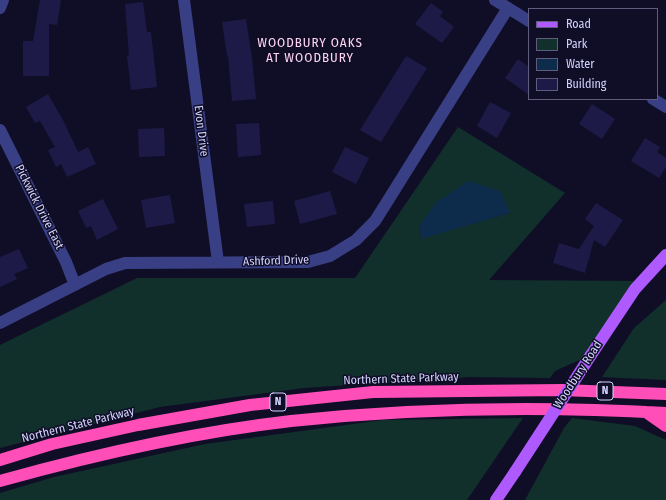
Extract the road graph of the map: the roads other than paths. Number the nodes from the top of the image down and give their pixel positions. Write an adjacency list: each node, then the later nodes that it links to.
1 (3, 0): 4 (street)
2 (184, 0): 11 (street, Evon Drive)
3 (495, 0): 5 (street)
4 (0, 8)
5 (508, 8): 6 (street); 11 (street, Ashford Drive)
6 (528, 21)
7 (655, 100): 8 (street)
8 (666, 107)
9 (0, 130): 12 (street, Pickwick Drive East)
10 (666, 255): 20 (main road, Woodbury Road, bridge)
11 (218, 262): 12 (street, Ashford Drive)
12 (75, 284): 13 (street, Ashford Drive)
13 (0, 323)
14 (666, 394): 18 (highway, Northern State Parkway / N)
15 (645, 412): 16 (highway, N); 17 (highway); 19 (highway, N)
16 (666, 413)
17 (666, 426)
18 (0, 460)
19 (0, 481)
20 (496, 500)

